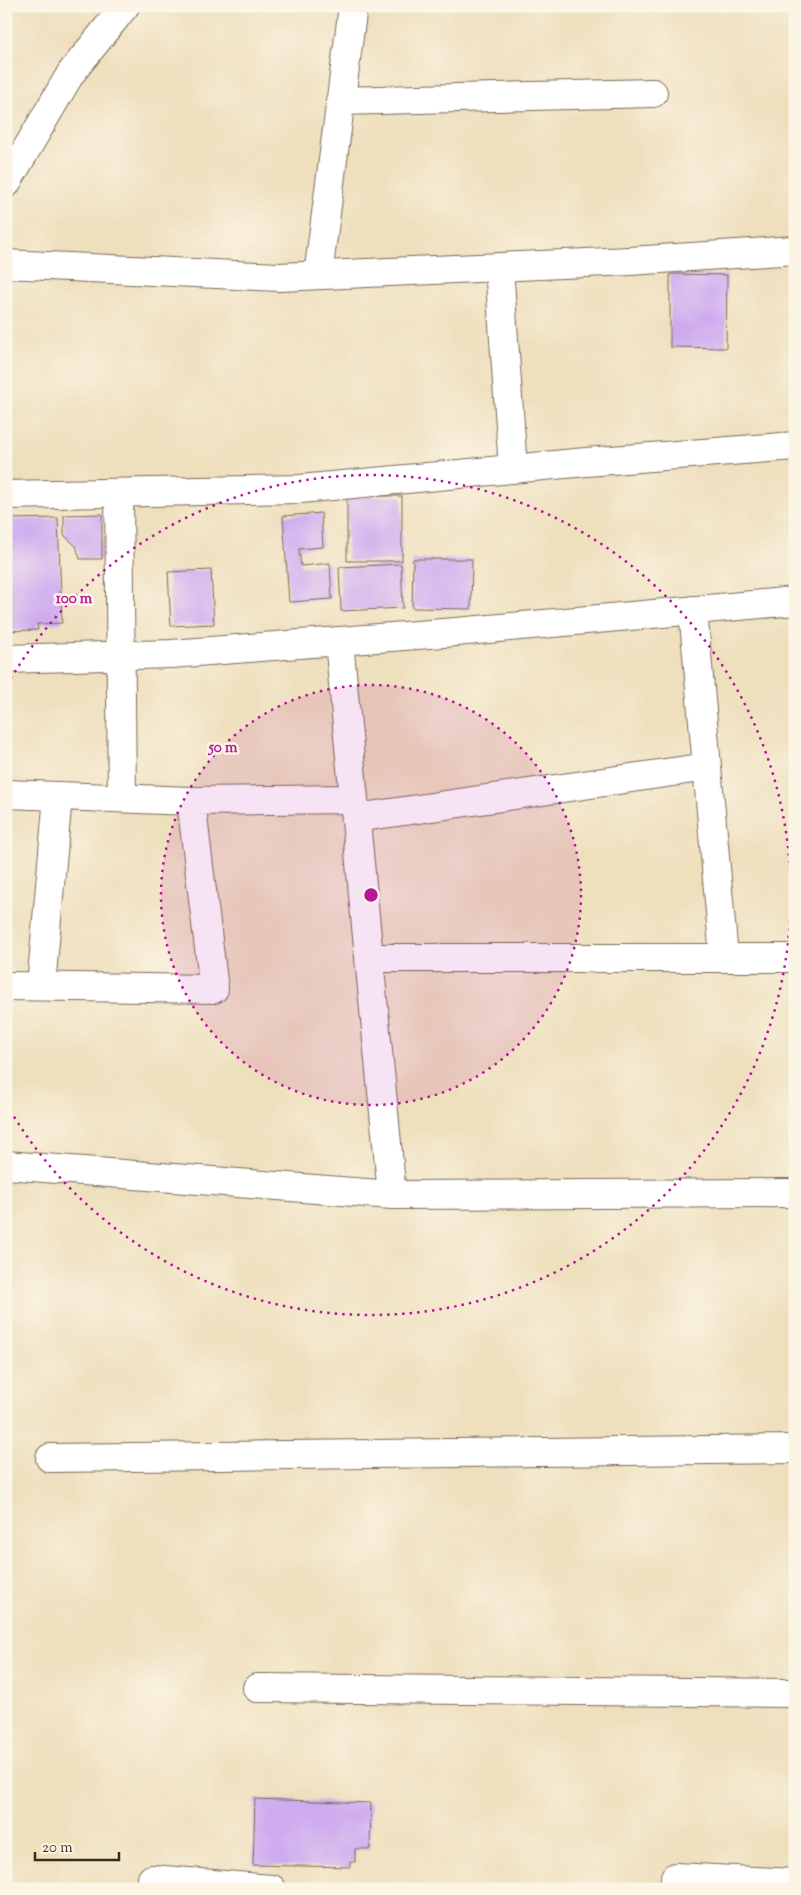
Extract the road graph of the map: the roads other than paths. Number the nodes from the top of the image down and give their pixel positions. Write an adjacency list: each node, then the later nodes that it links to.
1 (125, 6): 5 (street)
2 (353, 6): 4 (street)
3 (652, 93): 4 (street)
4 (340, 101): 9 (street)
5 (6, 184)
6 (795, 250): 8 (street)
7 (6, 264): 9 (street)
8 (499, 267): 9 (street); 11 (street)
9 (318, 275)
10 (795, 446): 11 (street)
11 (513, 469): 12 (street)
12 (119, 493): 13 (street); 17 (street)
13 (6, 495)
14 (795, 601): 15 (street)
15 (693, 610): 16 (street); 19 (street)
16 (339, 641): 17 (street); 24 (street)
17 (120, 656): 18 (street); 22 (street)
18 (6, 659)
19 (707, 767): 24 (street); 25 (street)
20 (6, 794): 21 (street)
21 (58, 796): 22 (street); 29 (street)
22 (122, 798): 23 (street)
23 (191, 801): 24 (street); 29 (street)
24 (355, 808): 26 (street)
25 (724, 957): 26 (street); 27 (street)
26 (370, 958): 32 (street)
27 (795, 958)
28 (6, 986): 29 (street)
29 (41, 986)
30 (6, 1165): 32 (street)
31 (795, 1193): 32 (street)
32 (392, 1196)
33 (795, 1449): 34 (street)
34 (50, 1458)
35 (257, 1688): 36 (street)
36 (795, 1693)
37 (152, 1879): 39 (street)
38 (795, 1883): 40 (street)
39 (272, 1889)
40 (675, 1889)

